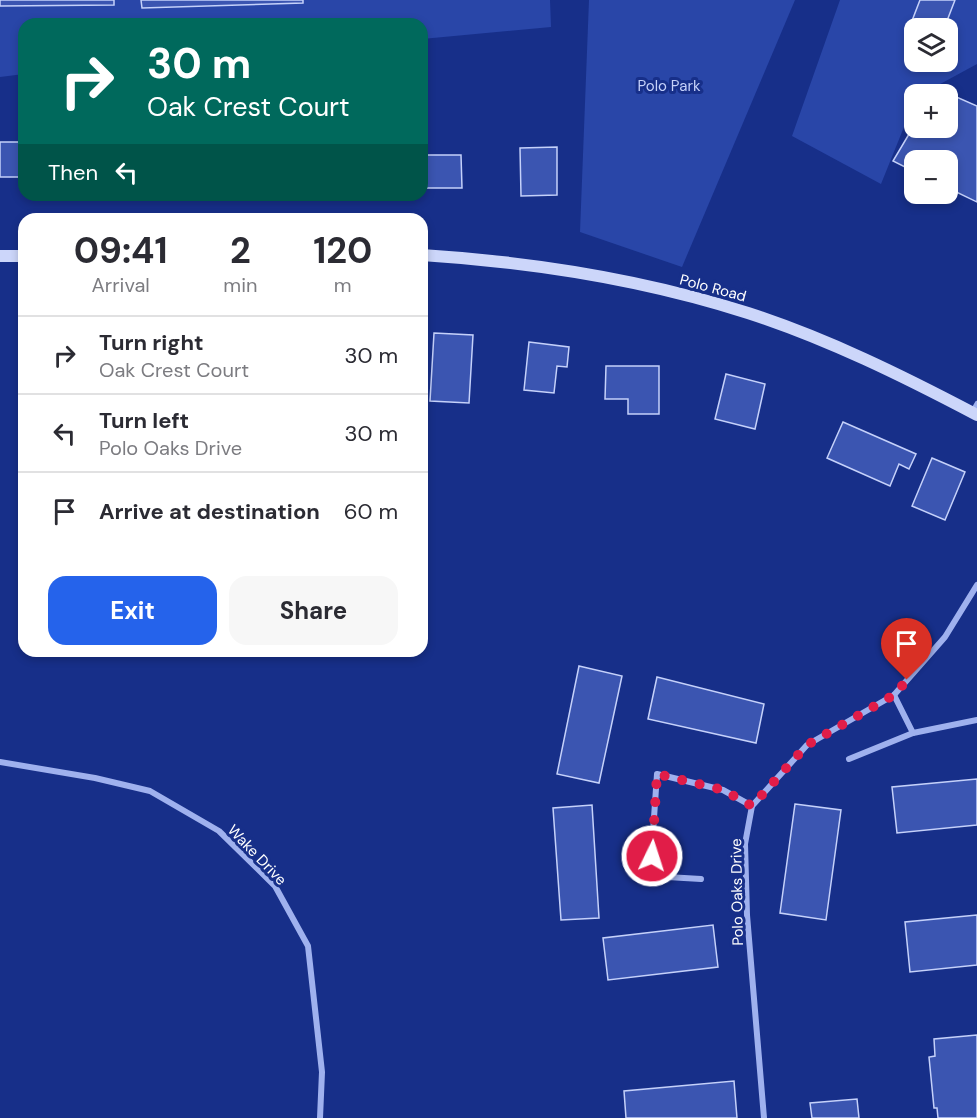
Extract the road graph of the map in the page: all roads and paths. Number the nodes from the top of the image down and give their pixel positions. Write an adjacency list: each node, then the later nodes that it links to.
1 (428, 255): 4 (main road, Polo Road)
2 (0, 256): 3 (main road)
3 (18, 256)
4 (975, 410)
5 (977, 585): 6 (street)
6 (894, 695): 8 (street); 11 (street)
7 (977, 720): 8 (street)
8 (913, 733): 9 (street)
9 (849, 759)
10 (0, 762): 13 (street, Wake Drive)
11 (752, 806): 12 (street); 14 (street, Polo Oaks Drive)
12 (701, 879)
13 (320, 1118)
14 (764, 1118)

